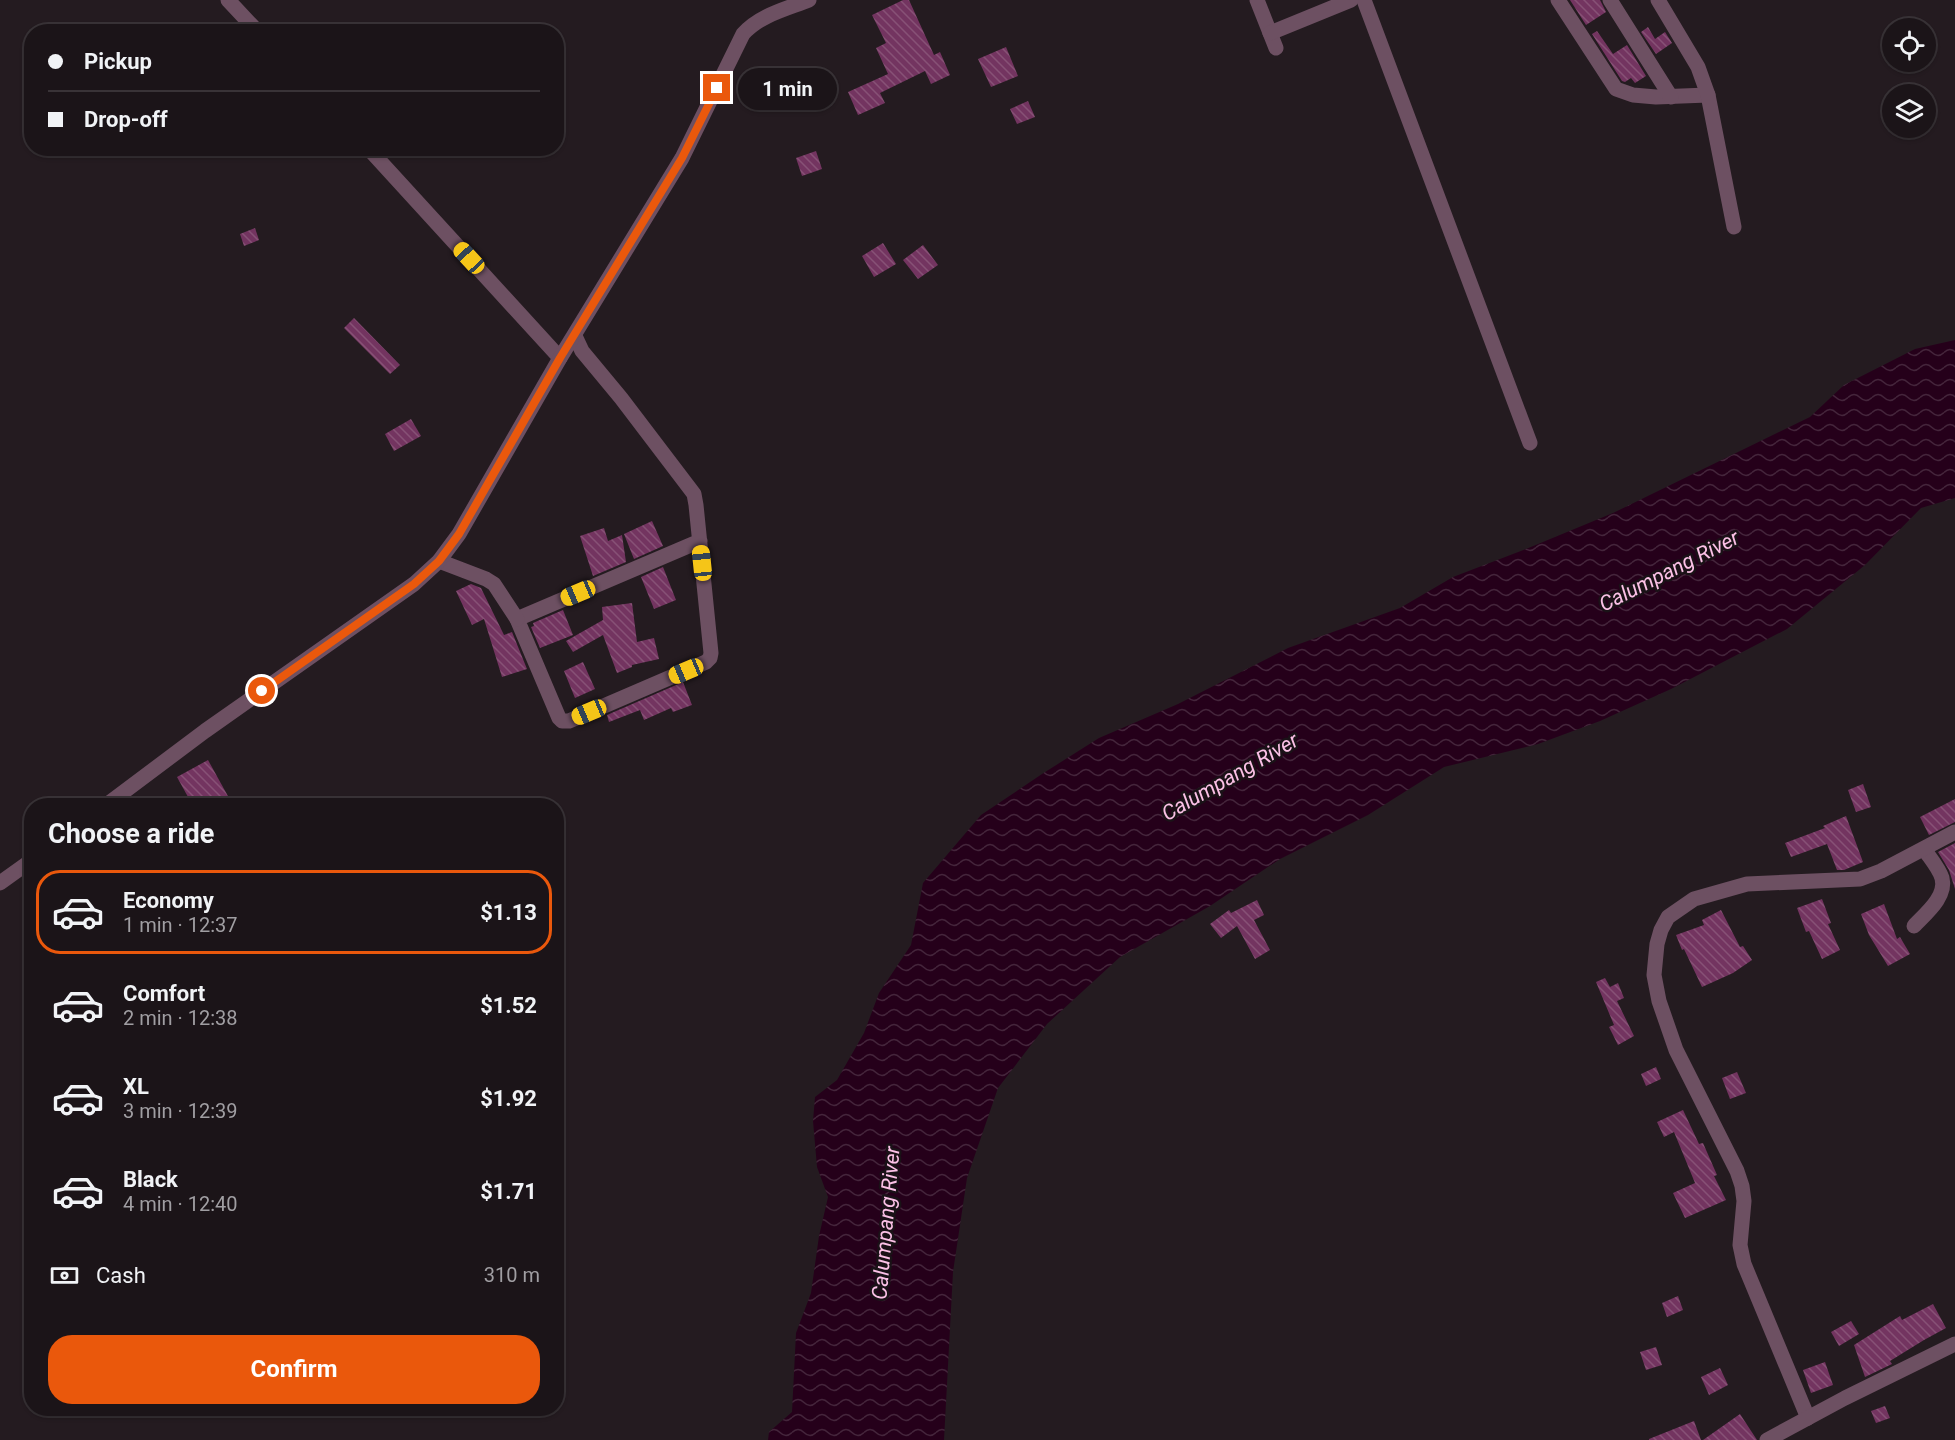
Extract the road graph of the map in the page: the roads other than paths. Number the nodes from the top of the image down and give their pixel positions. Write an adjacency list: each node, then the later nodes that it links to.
1 (228, 0): 9 (street)
2 (809, 0): 14 (street)
3 (1257, 0): 4 (street)
4 (1351, 0)
5 (1364, 0): 16 (street)
6 (1558, 0): 11 (street)
7 (1610, 0): 11 (street)
8 (1658, 0): 10 (street)
9 (250, 24)
10 (1708, 95): 11 (street); 13 (street)
11 (1671, 97)
12 (375, 156): 15 (street)
13 (1734, 227)
14 (575, 336): 15 (street); 17 (street)
15 (560, 358): 18 (street)
16 (1530, 442)
17 (700, 541): 19 (street); 19 (street)
18 (439, 561): 19 (street); 20 (street)
19 (517, 618)
20 (116, 798)
21 (1955, 832): 22 (street)
22 (1924, 849): 25 (street); 27 (street)
23 (24, 866): 24 (street)
24 (0, 883)
25 (1914, 926)
26 (1955, 1344): 27 (street)
27 (1808, 1418): 28 (street)
28 (1767, 1440)

